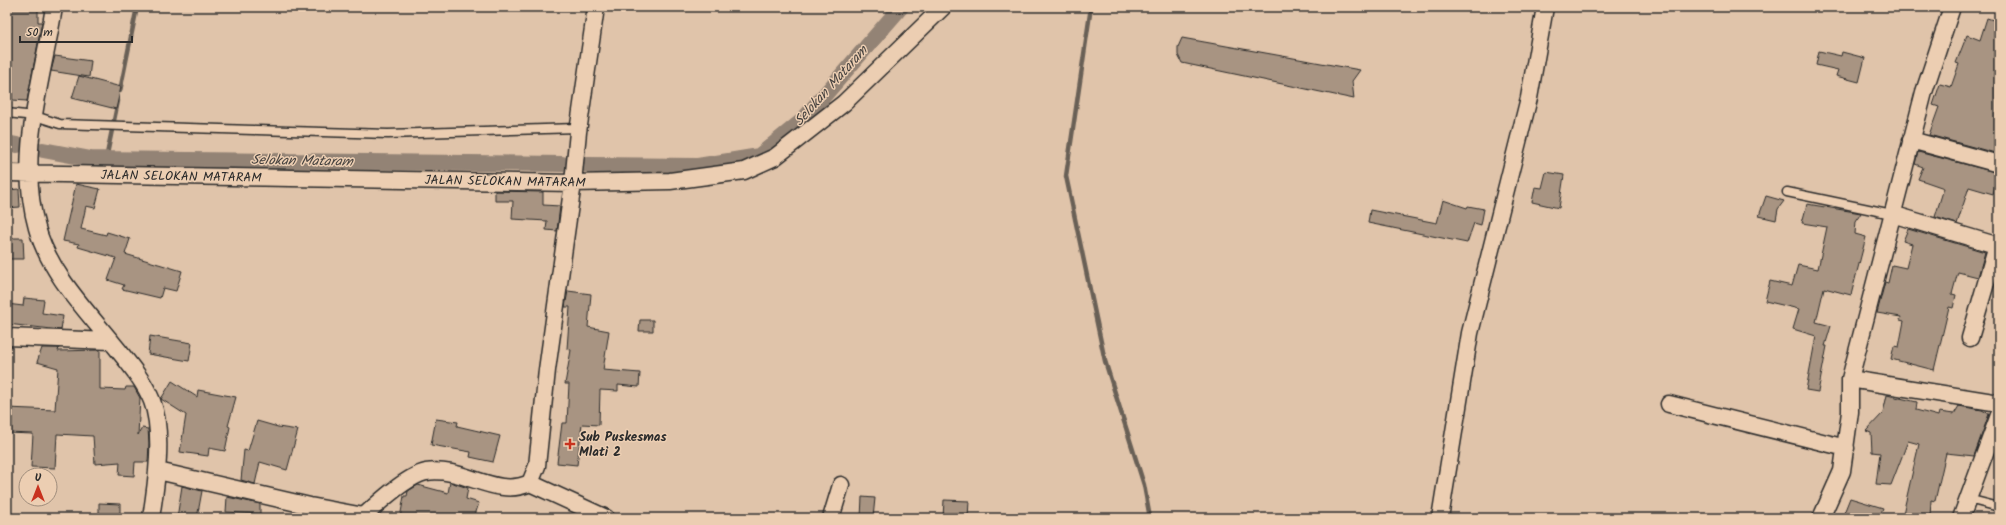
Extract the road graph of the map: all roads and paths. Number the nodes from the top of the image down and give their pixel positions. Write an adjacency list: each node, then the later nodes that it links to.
1 (54, 7): 7 (street)
2 (596, 7): 8 (street)
3 (943, 7): 13 (street, JALAN SELOKAN MATARAM)
4 (1545, 7): 35 (street)
5 (1952, 7): 9 (street)
6 (7, 113): 7 (lane)
7 (34, 118): 8 (lane); 11 (street)
8 (578, 130): 13 (street)
9 (1911, 140): 10 (street); 15 (street)
10 (1999, 164)
11 (29, 167): 12 (street, JALAN SELOKAN MATARAM); 13 (street, JALAN SELOKAN MATARAM); 19 (street)
12 (7, 173)
13 (573, 176): 26 (street)
14 (1787, 192): 15 (lane)
15 (1892, 214): 16 (street); 20 (street)
16 (1998, 246): 18 (street)
17 (7, 337): 19 (street)
18 (1970, 338)
19 (111, 341): 25 (street)
20 (1850, 379): 21 (street); 24 (street)
21 (1999, 403)
22 (1669, 404): 24 (street)
23 (1999, 415): 28 (street)
24 (1846, 448): 36 (street)
25 (158, 471): 31 (street); 32 (street)
26 (530, 484): 30 (street); 31 (street)
27 (841, 485): 34 (street)
28 (1968, 498): 29 (lane); 37 (street)
29 (1999, 507)
30 (581, 513): 33 (street)
31 (364, 517)
32 (151, 518)
33 (606, 518)
34 (831, 518)
35 (1440, 518)
36 (1821, 518)
37 (1961, 518)

